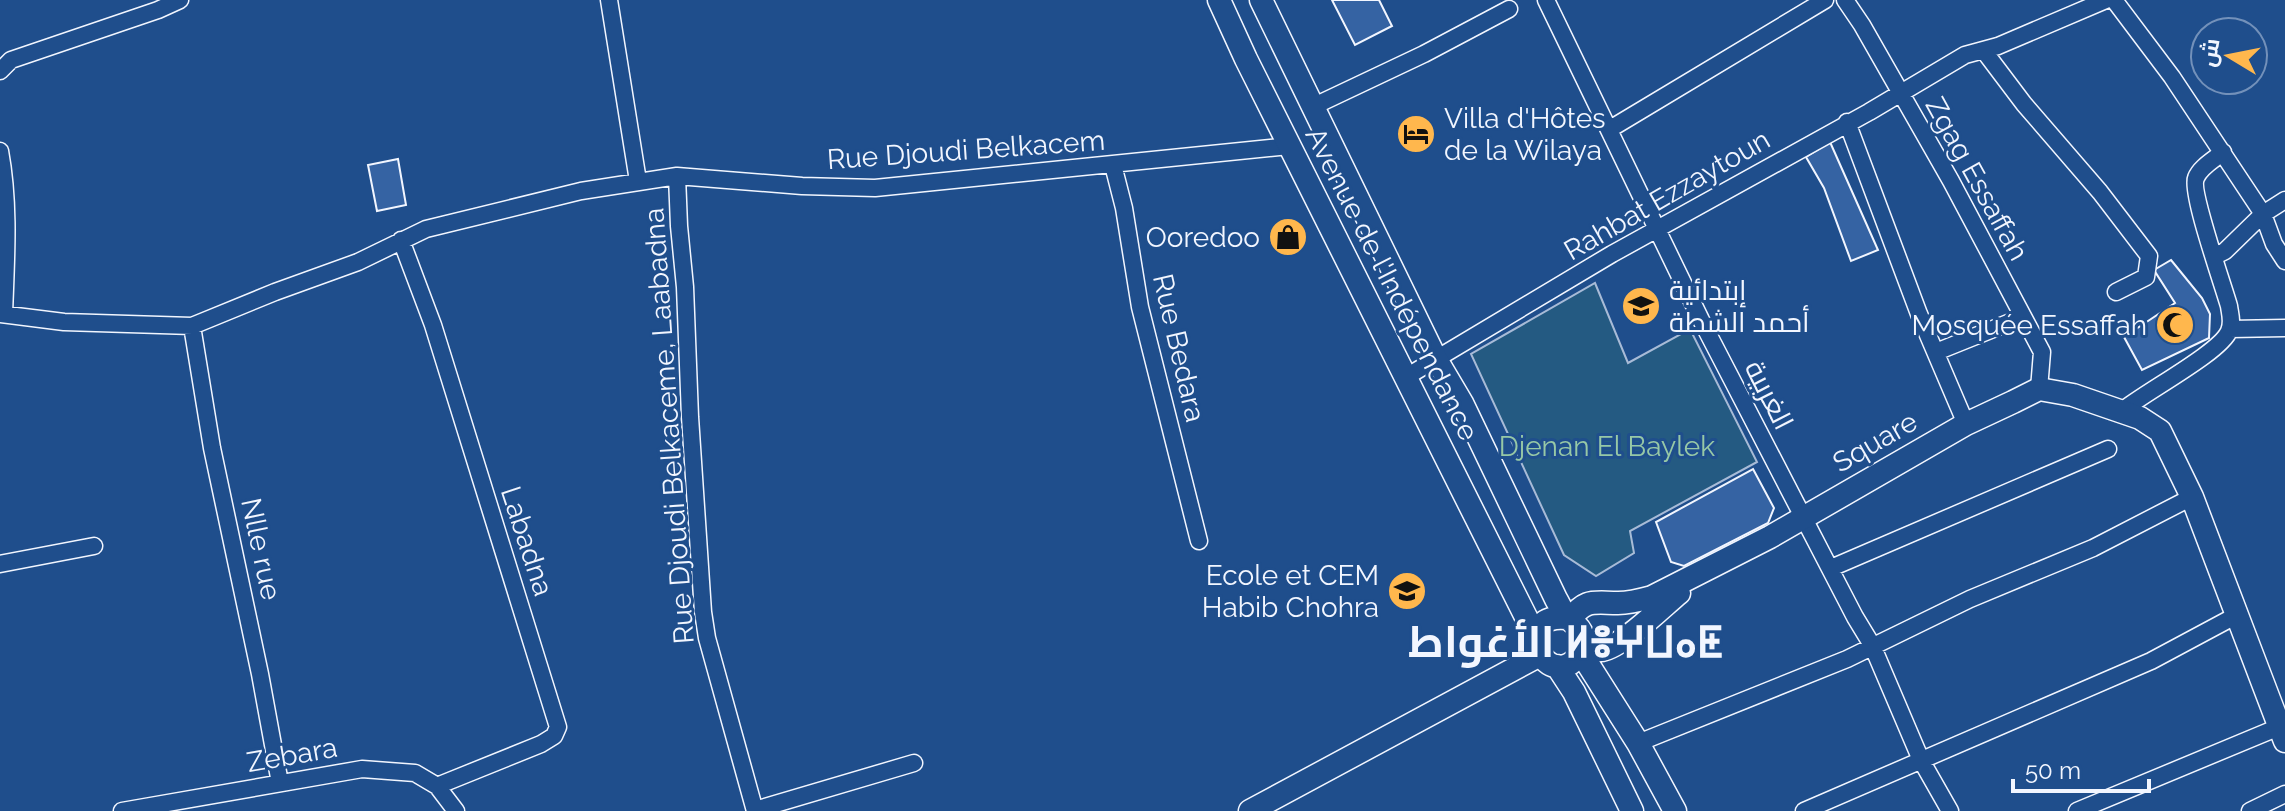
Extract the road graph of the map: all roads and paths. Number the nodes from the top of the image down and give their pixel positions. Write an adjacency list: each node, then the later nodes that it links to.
1 (180, 0): 13 (street)
2 (609, 0): 23 (street)
3 (1219, 0): 18 (main road, Avenue de l'Indépendance)
4 (1261, 0): 15 (main road, Avenue de l'Indépendance)
5 (1525, 0): 11 (street)
6 (1546, 0): 17 (street, الغربية)
7 (1825, 0): 17 (street)
8 (1845, 0): 14 (street, Zgag Essaffah)
9 (2106, 0): 12 (street, Rahbat Ezzaytoun)
10 (2114, 0): 20 (street)
11 (1507, 5): 15 (street)
12 (1984, 51): 14 (street, Rahbat Ezzaytoun); 30 (street)
13 (0, 71)
14 (1900, 94): 16 (street, Rahbat Ezzaytoun); 32 (street, Zgag Essaffah)
15 (1312, 107): 37 (main road, Avenue de l'Indépendance)
16 (1847, 122): 26 (street, Rahbat Ezzaytoun); 36 (street)
17 (1610, 129): 26 (street, الغربية)
18 (1289, 146): 21 (street, Rue Djoudi Belkacem); 38 (main road, Avenue de l'Indépendance)
19 (0, 151): 31 (street)
20 (2223, 152): 25 (street); 28 (street)
21 (1113, 165): 22 (street, Rue Djoudi Belkacem); 45 (street, Rue Bedara)
22 (677, 176): 23 (street, Rue Djoudi Belkacem); 62 (street, Rue Djoudi Belkaceme, Laabadna)
23 (638, 181): 27 (street, Rue Djoudi Belkacem)
24 (2285, 200): 25 (street)
25 (2263, 214): 28 (street); 29 (street)
26 (1658, 230): 37 (street, Rahbat Ezzaytoun); 44 (street, الغربية)
27 (401, 240): 33 (street, Rue Djoudi Belkacem); 60 (street, Labadna)
28 (2215, 256): 35 (street)
29 (2285, 261)
30 (2116, 292)
31 (2, 314): 33 (street, Rue Djoudi Belkacem)
32 (2023, 317): 36 (street); 39 (street, Zgag Essaffah)
33 (192, 326): 59 (street, Nlle rue)
34 (2285, 328): 35 (street)
35 (2230, 329): 40 (street)
36 (1936, 352): 41 (street)
37 (1436, 359): 38 (street, Rahbat Ezzaytoun); 51 (main road, Avenue de l'Indépendance)
38 (1406, 377): 54 (main road, Avenue de l'Indépendance)
39 (2039, 389): 40 (main road); 41 (main road, Square)
40 (2122, 411): 43 (main road)
41 (1966, 424): 44 (main road, Square)
42 (2108, 449): 49 (street)
43 (2192, 497): 50 (main road); 52 (street)
44 (1803, 517): 48 (main road, Square); 49 (street, الغربية)
45 (1199, 541)
46 (94, 546): 47 (street)
47 (0, 564)
48 (1711, 566): 51 (main road); 53 (main road)
49 (1831, 568): 52 (street, الغربية)
50 (2237, 615): 55 (main road); 57 (street)
51 (1569, 619): 53 (main road); 54 (main road)
52 (1872, 645): 56 (street); 57 (street, الغربية)
53 (1582, 651): 54 (main road); 56 (main road)
54 (1544, 652): 66 (main road); 67 (main road, Avenue de l'Indépendance)
55 (2282, 734): 63 (street)
56 (1638, 743): 68 (main road)
57 (1921, 760): 69 (street); 70 (street, الغربية)
58 (914, 763): 62 (street)
59 (280, 783): 60 (street, Zebara); 64 (street, Zebara)
60 (437, 786): 65 (street)
61 (2285, 794): 71 (street)
62 (755, 810)
63 (2084, 810)
64 (122, 811)
65 (456, 811)
66 (1250, 811)
67 (1632, 811)
68 (1675, 811)
69 (1804, 811)
70 (1950, 811)
71 (2250, 811)

